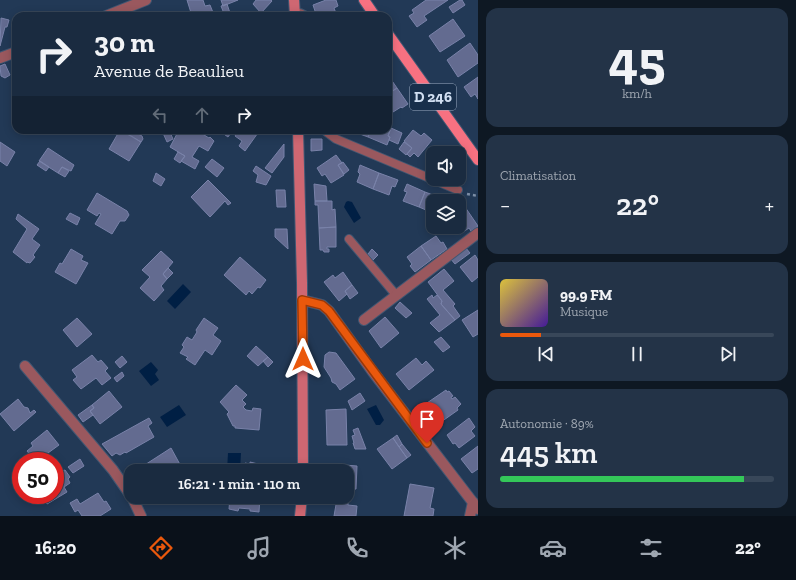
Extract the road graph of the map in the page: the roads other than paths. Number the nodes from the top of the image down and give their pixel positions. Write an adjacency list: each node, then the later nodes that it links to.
1 (146, 0): 4 (street)
2 (294, 0): 5 (main road)
3 (364, 0): 6 (main road)
4 (116, 12)
5 (295, 12)
6 (372, 12)
7 (392, 40): 12 (main road, D 246)
8 (12, 54): 9 (street)
9 (0, 58)
10 (298, 134): 17 (main road)
11 (329, 134): 13 (lane)
12 (478, 160)
13 (458, 190)
14 (478, 233): 16 (street)
15 (349, 239): 16 (lane)
16 (396, 295): 18 (street)
17 (302, 300): 20 (main road); 24 (street)
18 (364, 320)
19 (25, 366): 21 (street)
20 (303, 464)
21 (124, 486)
22 (135, 504): 25 (street)
23 (301, 504): 26 (main road)
24 (475, 506): 27 (street)
25 (141, 516)
26 (300, 516)
27 (470, 516)

